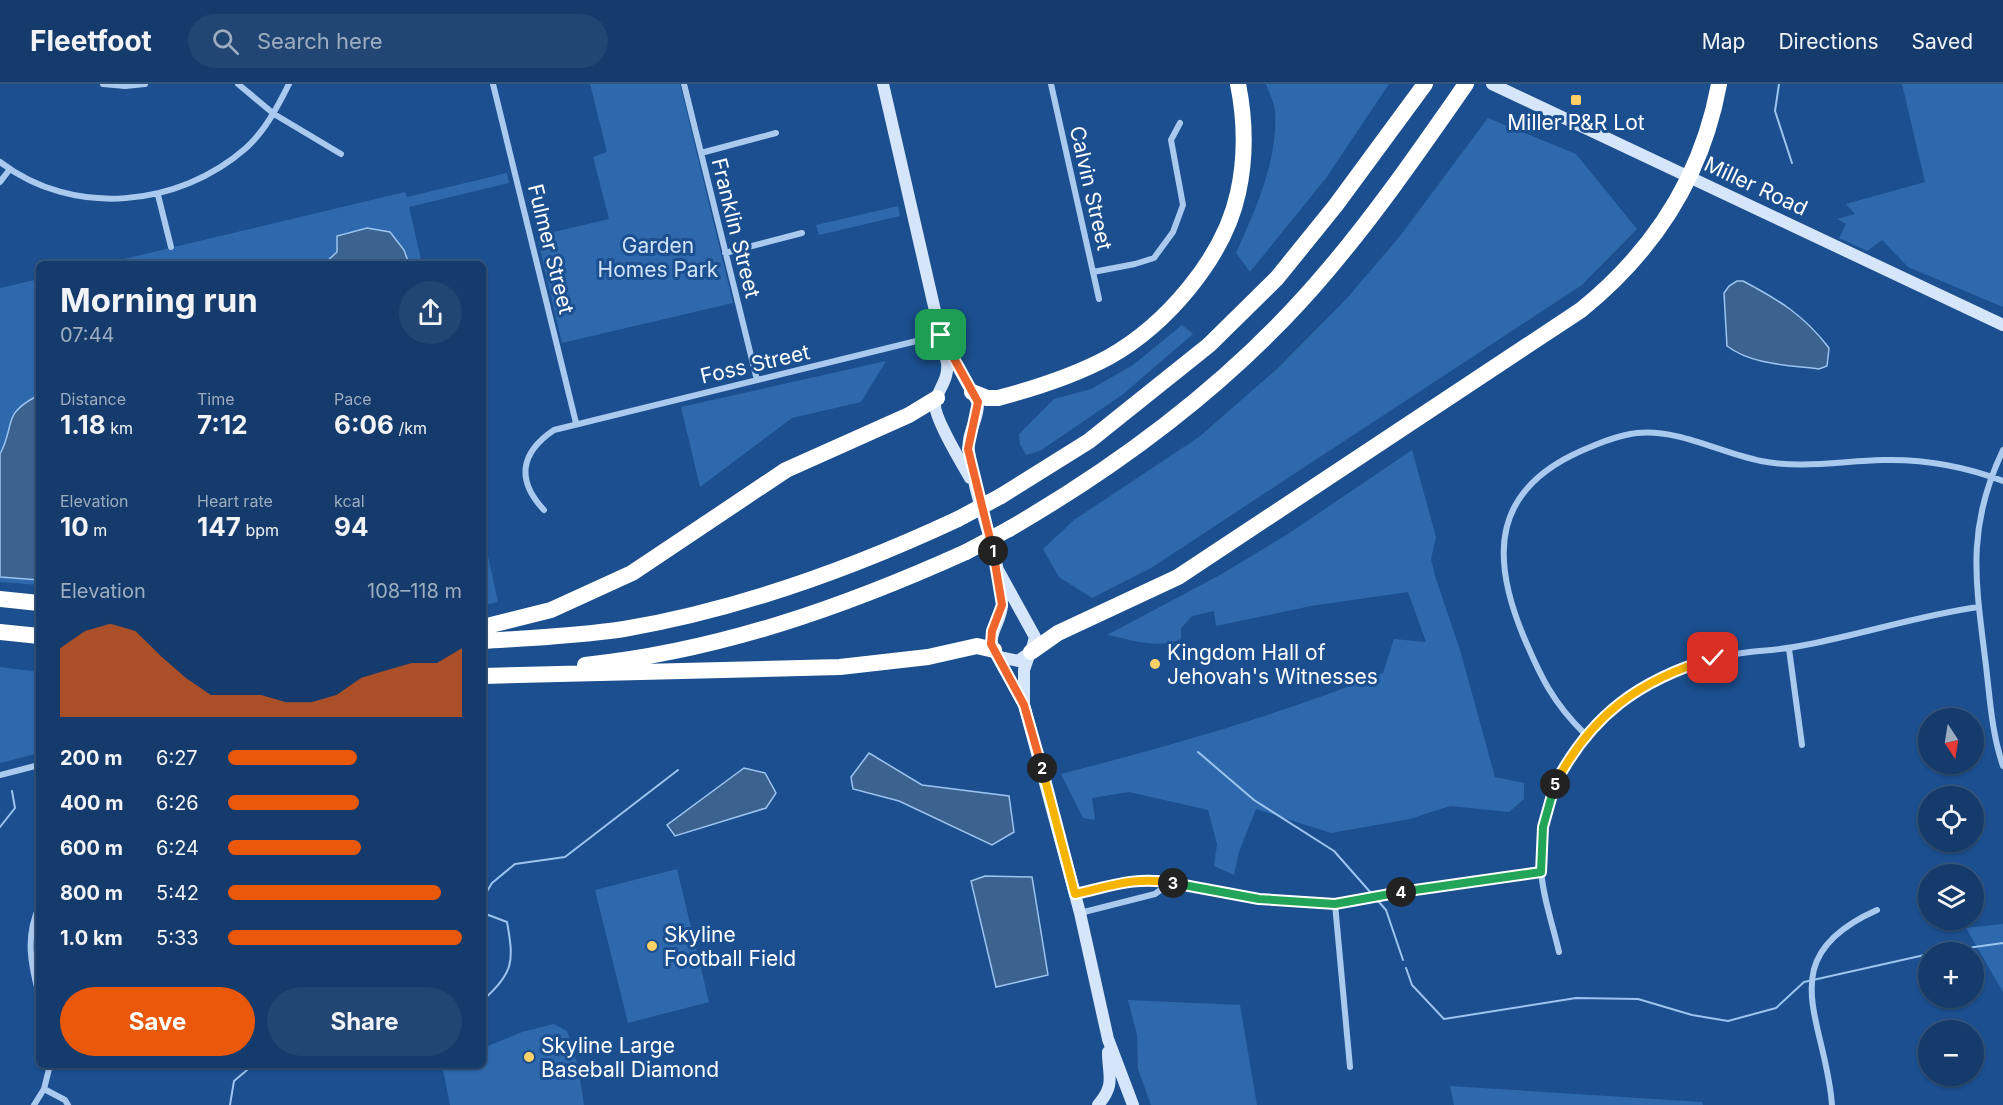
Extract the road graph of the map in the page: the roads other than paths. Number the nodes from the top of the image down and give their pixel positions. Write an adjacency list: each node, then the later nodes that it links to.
1 (103, 84): 2 (street)
2 (145, 84)
3 (238, 84): 14 (street)
4 (290, 84): 14 (street)
5 (493, 84): 35 (street, Fulmer Street)
6 (684, 84): 17 (street, Franklin Street)
7 (883, 84): 30 (main road)
8 (1051, 84): 27 (street, Calvin Street)
9 (1238, 84): 32 (highway)
10 (1425, 84): 51 (highway, bridge)
11 (1466, 84): 55 (highway, bridge)
12 (1493, 84): 21 (main road, Miller Road)
13 (1719, 84): 21 (highway)
14 (274, 114): 18 (street); 23 (street)
15 (1180, 123): 27 (street)
16 (776, 133): 17 (street)
17 (700, 153): 26 (street, Franklin Street)
18 (341, 154)
19 (0, 162): 20 (street)
20 (9, 169): 22 (street); 23 (street)
21 (1689, 176): 29 (main road, Miller Road); 54 (highway)
22 (0, 182)
23 (158, 195): 25 (street)
24 (802, 233): 26 (street)
25 (171, 247)
26 (725, 253): 31 (street, Franklin Street)
27 (1094, 272): 28 (street, Calvin Street)
28 (1099, 299)
29 (2003, 325)
30 (942, 336): 31 (street, Foss Street); 32 (main road); 33 (main road)
31 (757, 380): 35 (street, Foss Street)
32 (971, 391): 33 (main road); 34 (main road)
33 (939, 395): 36 (main road); 48 (highway)
34 (974, 420): 36 (main road); 40 (main road)
35 (576, 423): 41 (street, Foss Street)
36 (943, 425): 40 (main road)
37 (2003, 450): 38 (street)
38 (1991, 476): 39 (street); 45 (street); 58 (street)
39 (2003, 481)
40 (975, 487): 42 (main road)
41 (544, 510)
42 (998, 570): 46 (main road); 47 (main road)
43 (0, 599): 44 (highway)
44 (36, 603)
45 (1979, 608): 52 (street); 61 (street)
46 (1029, 624): 47 (main road); 54 (main road)
47 (996, 625): 53 (main road)
48 (486, 626)
49 (0, 632): 50 (highway)
50 (36, 636)
51 (486, 641)
52 (1789, 649): 58 (street); 59 (street)
53 (994, 651): 54 (main road); 56 (highway); 57 (main road)
54 (1030, 653): 57 (main road)
55 (486, 676)
56 (486, 676)
57 (1024, 705): 65 (main road)
58 (1586, 734): 63 (street)
59 (1802, 745)
60 (36, 766): 62 (street)
61 (2003, 766)
62 (0, 775)
63 (1541, 872): 66 (street); 70 (street)
64 (1170, 883): 65 (street); 66 (street); 69 (street)
65 (1075, 894): 69 (main road)
66 (1335, 904): 73 (street)
67 (1877, 910): 80 (street)
68 (36, 913): 71 (street)
69 (1080, 913): 72 (main road)
70 (1559, 952)
71 (36, 981)
72 (1108, 1039): 76 (main road); 77 (main road)
73 (1350, 1067)
74 (49, 1068): 75 (street)
75 (44, 1089): 78 (street); 79 (street)
76 (1102, 1100): 77 (main road)
77 (1131, 1101)
78 (34, 1105)
79 (68, 1105)
80 (1832, 1105)

